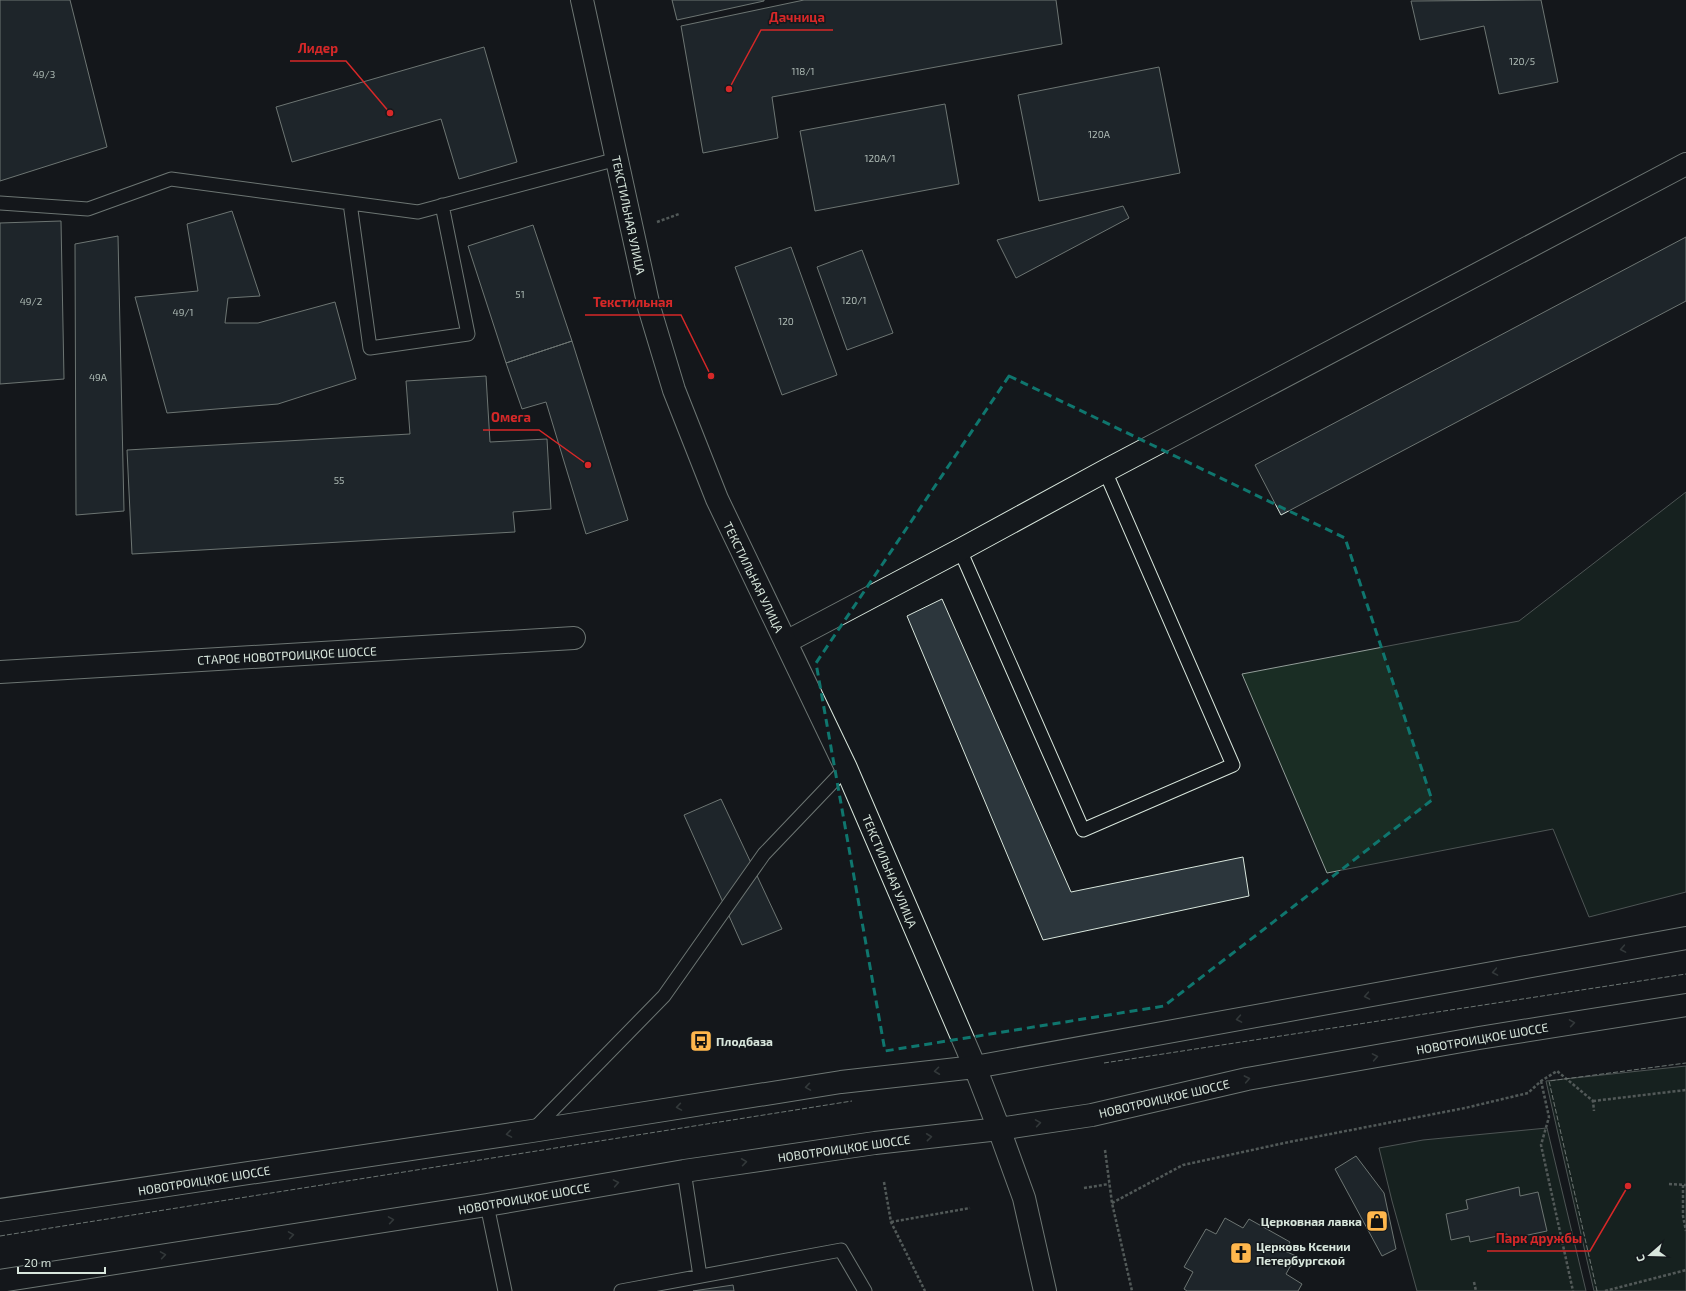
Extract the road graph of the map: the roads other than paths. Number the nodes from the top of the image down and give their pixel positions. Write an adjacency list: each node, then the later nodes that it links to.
1 (582, 0): 2 (main road, ТЕКСТИЛЬНАЯ УЛИЦА)
2 (617, 159): 6 (lane); 10 (main road, ТЕКСТИЛЬНАЯ УЛИЦА)
3 (1686, 164): 7 (main road)
4 (0, 203): 5 (lane)
5 (350, 203): 6 (lane); 6 (lane)
6 (442, 205)
7 (1105, 471): 8 (main road); 8 (lane)
8 (960, 550): 10 (main road)
9 (574, 638): 11 (main road, СТАРОЕ НОВОТРОИЦКОЕ ШОССЕ)
10 (786, 642): 12 (main road, ТЕКСТИЛЬНАЯ УЛИЦА)
11 (0, 672)
12 (846, 768): 15 (main road, ТЕКСТИЛЬНАЯ УЛИЦА); 17 (lane)
13 (1686, 938): 15 (main road, НОВОТРОИЦКОЕ ШОССЕ, one-way to 15)
14 (1686, 1005): 16 (main road, НОВОТРОИЦКОЕ ШОССЕ, one-way to 14)
15 (975, 1067): 16 (main road, ТЕКСТИЛЬНАЯ УЛИЦА); 17 (main road, НОВОТРОИЦКОЕ ШОССЕ, one-way to 17)
16 (999, 1129): 18 (main road, НОВОТРОИЦКОЕ ШОССЕ, one-way to 16); 26 (main road, ТЕКСТИЛЬНАЯ УЛИЦА)
17 (532, 1131): 20 (main road, НОВОТРОИЦКОЕ ШОССЕ, one-way to 20)
18 (684, 1171): 19 (main road, НОВОТРОИЦКОЕ ШОССЕ, one-way to 18); 21 (lane)
19 (487, 1205): 22 (main road, НОВОТРОИЦКОЕ ШОССЕ, one-way to 19); 23 (lane)
20 (0, 1210)
21 (700, 1276): 24 (lane); 25 (lane)
22 (0, 1281)
23 (505, 1291)
24 (621, 1291)
25 (865, 1291)
26 (1045, 1291)

